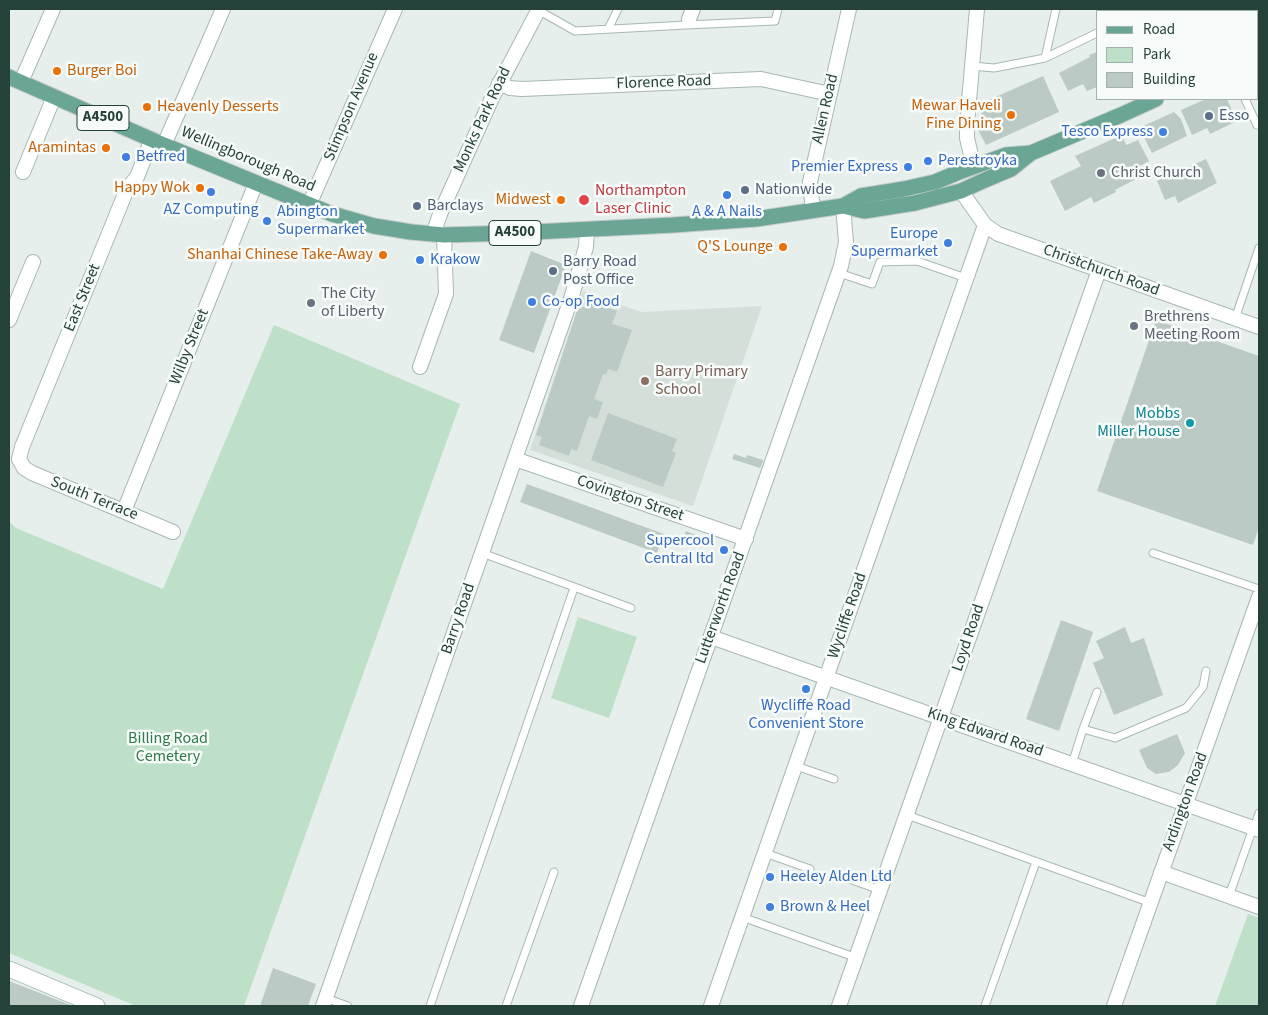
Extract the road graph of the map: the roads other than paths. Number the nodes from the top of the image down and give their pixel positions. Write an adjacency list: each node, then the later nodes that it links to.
1 (53, 9): 15 (street)
2 (223, 9): 22 (street, East Street)
3 (395, 9): 29 (street, Stimpson Avenue)
4 (618, 9): 11 (lane)
5 (778, 9): 10 (lane)
6 (849, 9): 17 (street, Allen Road)
7 (977, 9): 14 (street)
8 (1056, 9): 13 (lane)
9 (538, 10): 11 (lane); 16 (street, Monks Park Road)
10 (689, 17): 11 (lane)
11 (608, 29)
12 (1096, 33): 13 (lane)
13 (1046, 58): 14 (lane)
14 (971, 66): 24 (street)
15 (15, 80): 18 (main road, Wellingborough Road / A4500)
16 (498, 83): 17 (street, Florence Road); 34 (street, Monks Park Road)
17 (830, 94): 31 (street, Allen Road)
18 (54, 97): 22 (main road, Wellingborough Road / A4500); 25 (street)
19 (1154, 100): 23 (main road, Wellingborough Road / A4500)
20 (1245, 100): 21 (lane)
21 (1257, 125)
22 (158, 142): 27 (main road, Wellingborough Road / A4500); 44 (street, East Street)
23 (1031, 153): 24 (main road, Wellingborough Road / A4500); 28 (main road, Wellingborough Road / A4500)
24 (976, 166): 26 (main road, Wellingborough Road / A4500)
25 (22, 172)
26 (935, 182): 28 (main road, Wellingborough Road / A4500); 30 (main road, Wellingborough Road / A4500)
27 (256, 183): 29 (main road, Wellingborough Road / A4500); 46 (street, Wilby Street)
28 (961, 191): 30 (main road, Wellingborough Road / A4500); 32 (street, Christchurch Road)
29 (309, 205): 34 (main road, Wellingborough Road / A4500)
30 (843, 206): 31 (main road, Wellingborough Road / A4500); 38 (street, Lutterworth Road)
31 (814, 211): 33 (main road, Wellingborough Road / A4500)
32 (985, 225): 37 (street, Christchurch Road); 39 (street, Wycliffe Road)
33 (587, 229): 34 (main road, Wellingborough Road / A4500); 45 (street, Barry Road)
34 (440, 234): 43 (street, Monks Park Road)
35 (1259, 248): 40 (lane)
36 (33, 262): 41 (street)
37 (1099, 270): 40 (street, Christchurch Road); 59 (street, Loyd Road)
38 (838, 273): 39 (lane); 48 (street, Lutterworth Road)
39 (966, 278): 57 (street, Wycliffe Road)
40 (1235, 319): 42 (street, Christchurch Road)
41 (9, 320)
42 (1259, 327)
43 (420, 367)
44 (19, 459): 46 (street, South Terrace)
45 (514, 459): 48 (street, Covington Street); 49 (street, Barry Road)
46 (124, 511): 47 (street, South Terrace)
47 (173, 532)
48 (746, 539): 55 (street, Lutterworth Road)
49 (482, 553): 51 (lane); 81 (street, Barry Road)
50 (1153, 553): 52 (lane)
51 (574, 588): 54 (lane); 84 (lane)
52 (1259, 589)
53 (1259, 597): 64 (street, Ardington Road)
54 (631, 608)
55 (711, 636): 57 (street, King Edward Road); 86 (street, Lutterworth Road)
56 (1206, 671): 60 (lane)
57 (826, 678): 59 (street, King Edward Road); 62 (street, Wycliffe Road)
58 (1097, 692): 60 (lane)
59 (941, 718): 61 (street, King Edward Road); 66 (street, Loyd Road)
60 (1083, 729): 61 (lane)
61 (1072, 764): 64 (street, King Edward Road)
62 (796, 766): 63 (lane); 68 (street, Wycliffe Road)
63 (834, 779)
64 (1186, 804): 67 (street, King Edward Road); 72 (street, Ardington Road)
65 (1259, 813): 67 (lane)
66 (907, 815): 69 (lane); 74 (street, Loyd Road)
67 (1255, 829): 75 (lane)
68 (765, 853): 70 (lane); 78 (street, Wycliffe Road)
69 (1036, 862): 76 (lane); 89 (lane)
70 (810, 869)
71 (554, 872): 85 (lane)
72 (1161, 872): 75 (street); 76 (street, Ardington Road)
73 (838, 875): 74 (lane)
74 (880, 890): 79 (street, Loyd Road)
75 (1229, 896): 77 (street)
76 (1151, 903): 90 (street, Ardington Road)
77 (1259, 907)
78 (742, 917): 79 (lane); 87 (street, Wycliffe Road)
79 (856, 958): 88 (street, Loyd Road)
80 (9, 969): 82 (street)
81 (324, 1002): 83 (lane)
82 (97, 1006)
83 (348, 1006)
84 (430, 1006)
85 (506, 1006)
86 (581, 1006)
87 (711, 1006)
88 (839, 1006)
89 (985, 1006)
90 (1114, 1006)

